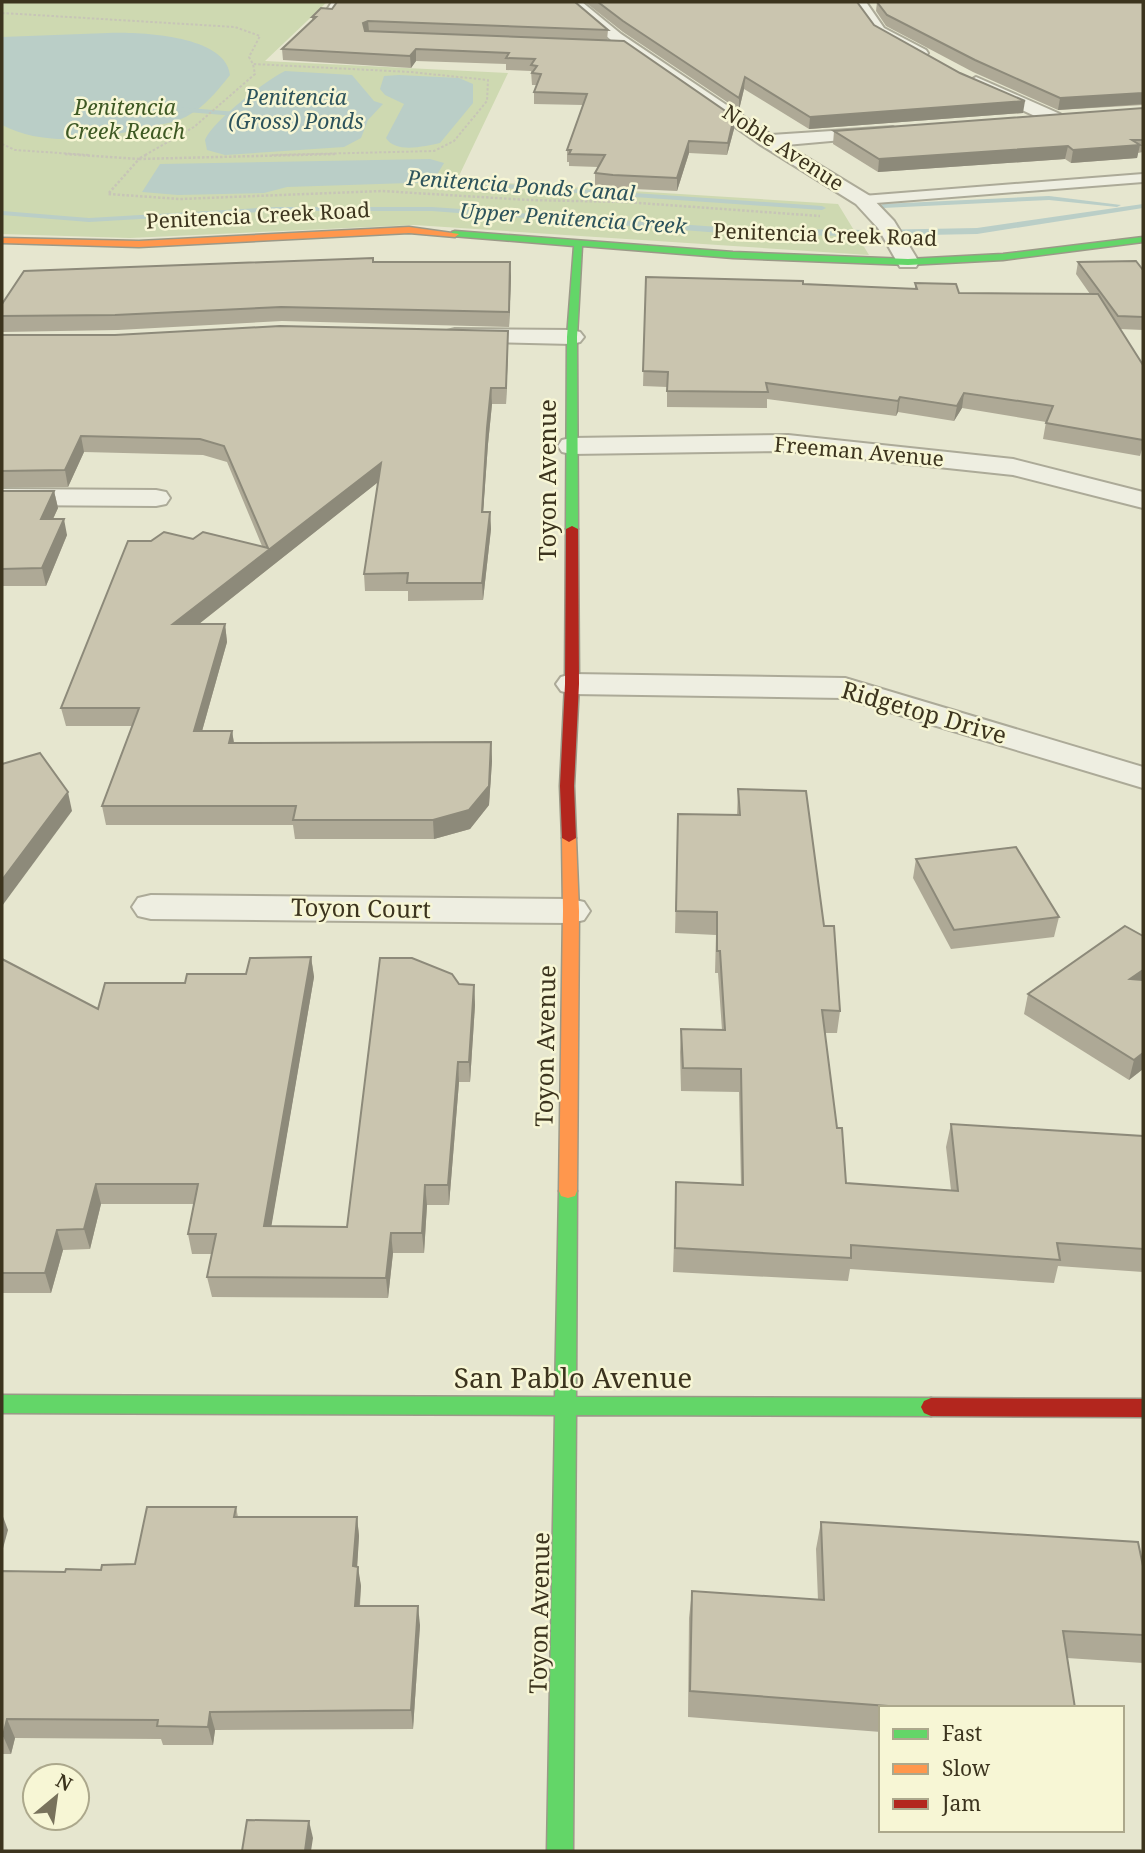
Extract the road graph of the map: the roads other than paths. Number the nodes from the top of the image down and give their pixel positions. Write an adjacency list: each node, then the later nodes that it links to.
1 (337, 2): 4 (lane)
2 (573, 2): 6 (street, Noble Avenue)
3 (859, 2): 7 (street)
4 (328, 16)
5 (604, 46): 6 (lane)
6 (631, 47): 11 (street, Noble Avenue)
7 (933, 60)
8 (965, 78): 9 (street)
9 (1023, 120)
10 (902, 130): 11 (street)
11 (767, 141): 13 (street, Noble Avenue)
12 (1143, 178): 13 (lane)
13 (863, 200): 18 (street, Noble Avenue)
14 (1143, 240): 18 (street, Penitencia Creek Road)
15 (2, 241): 16 (street, Penitencia Creek Road)
16 (578, 242): 17 (street, Penitencia Creek Road); 21 (street, Toyon Avenue)
17 (658, 250): 18 (street, Penitencia Creek Road); 19 (street)
18 (908, 262)
19 (619, 264)
20 (595, 275): 21 (street)
21 (573, 289): 23 (street, Toyon Avenue)
22 (436, 336): 23 (street)
23 (572, 337): 24 (street, Toyon Avenue)
24 (571, 446): 27 (street, Freeman Avenue); 28 (street, Toyon Avenue)
25 (2, 497): 26 (street)
26 (156, 498)
27 (1143, 500)
28 (572, 684): 29 (street, Ridgetop Drive); 31 (street, Toyon Avenue)
29 (1143, 778)
30 (151, 907): 31 (street, Toyon Court)
31 (570, 911): 33 (street, Toyon Avenue)
32 (2, 1404): 33 (street, San Pablo Avenue)
33 (565, 1404): 34 (street, San Pablo Avenue); 35 (street, Toyon Avenue)
34 (1143, 1408)
35 (560, 1851)

